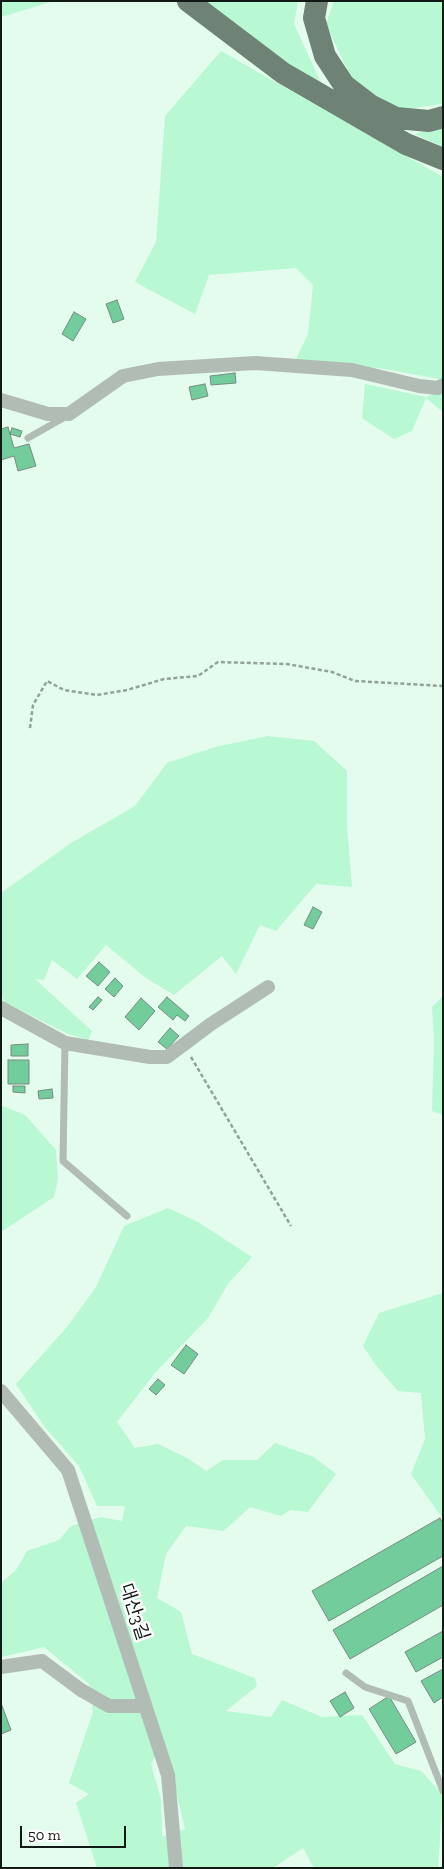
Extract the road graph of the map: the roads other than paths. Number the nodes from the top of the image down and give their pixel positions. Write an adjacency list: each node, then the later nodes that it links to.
1 (188, 1): 4 (highway)
2 (317, 1): 3 (highway)
3 (443, 117)
4 (443, 159)
5 (443, 385): 7 (street)
6 (1, 400): 7 (street)
7 (69, 414): 8 (lane)
8 (28, 438)
9 (268, 987): 11 (street)
10 (1, 1008): 11 (street)
11 (65, 1043): 12 (lane)
12 (127, 1216)
13 (1, 1391): 16 (street, 대산3길)
14 (1, 1667): 16 (street)
15 (346, 1672): 17 (lane)
16 (145, 1706): 18 (street, 대산3길)
17 (443, 1791)
18 (176, 1868)

